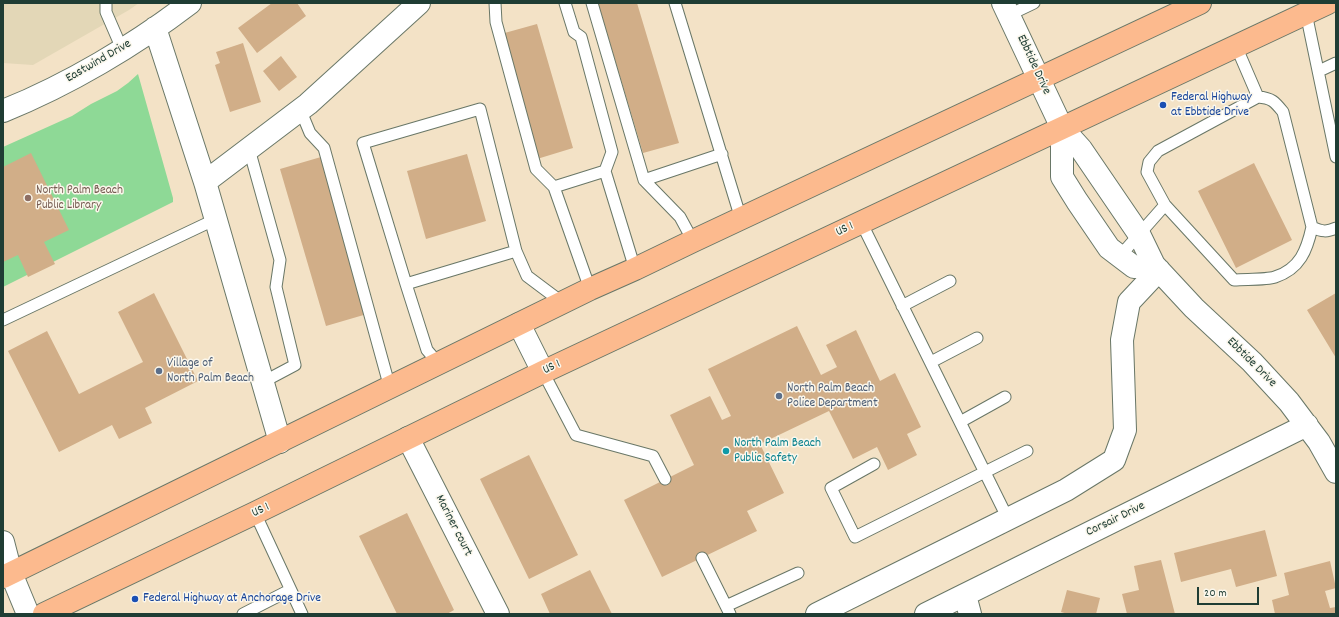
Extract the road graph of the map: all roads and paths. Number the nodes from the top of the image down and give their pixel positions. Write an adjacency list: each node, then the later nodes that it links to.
1 (106, 3): 15 (lane)
2 (190, 3): 13 (street, Eastwind Drive)
3 (419, 3): 20 (street)
4 (495, 3): 29 (lane)
5 (565, 3): 26 (lane)
6 (592, 3): 27 (lane)
7 (676, 3): 24 (lane)
8 (1034, 3): 11 (lane)
9 (1200, 3): 18 (main road)
10 (1328, 3): 12 (main road, US 1)
11 (1006, 9): 18 (street, Ebbtide Drive)
12 (1306, 13): 14 (main road, US 1); 17 (lane)
13 (155, 28): 15 (street, Eastwind Drive); 28 (street)
14 (1236, 46): 19 (lane); 22 (main road, US 1)
15 (122, 50): 21 (street, Eastwind Drive)
16 (1336, 63): 17 (lane)
17 (1319, 71): 25 (lane)
18 (1039, 78): 22 (street, Ebbtide Drive); 32 (main road)
19 (1258, 97): 30 (lane); 34 (lane)
20 (300, 109): 23 (street); 54 (lane)
21 (3, 110)
22 (1062, 128): 33 (main road, US 1 / US 1); 36 (street, Ebbtide Drive); 39 (street, Ebbtide Drive)
23 (249, 148): 28 (street); 53 (lane)
24 (722, 154): 27 (lane); 32 (lane)
25 (1336, 156)
26 (606, 171): 29 (lane); 41 (lane)
27 (644, 180): 37 (lane)
28 (205, 182): 31 (street)
29 (554, 187): 44 (lane)
30 (1165, 205): 34 (lane); 36 (lane)
31 (216, 219): 47 (lane); 53 (street)
32 (741, 219): 37 (main road)
33 (861, 222): 46 (lane); 52 (main road, US 1 / US 1)
34 (1312, 227): 35 (lane)
35 (1336, 228)
36 (1139, 234): 39 (lane); 40 (street, Ebbtide Drive)
37 (694, 241): 41 (main road)
38 (516, 251): 43 (lane); 43 (lane); 45 (lane)
39 (1120, 256): 40 (street, Ebbtide Drive)
40 (1156, 268): 57 (street, Ebbtide Drive); 66 (street)
41 (635, 269): 44 (main road)
42 (950, 281): 46 (lane)
43 (406, 284): 51 (lane)
44 (590, 289): 45 (main road)
45 (563, 303): 48 (main road)
46 (902, 306): 50 (lane)
47 (3, 320)
48 (519, 324): 51 (main road); 52 (street)
49 (977, 338): 50 (lane)
50 (931, 362): 56 (lane)
51 (439, 364): 54 (main road)
52 (543, 372): 58 (main road, US 1 / US 1); 64 (lane)
53 (263, 382): 59 (street)
54 (390, 388): 59 (main road)
55 (1005, 397): 56 (lane)
56 (960, 422): 62 (lane)
57 (1307, 425): 63 (street, Ebbtide Drive); 72 (street, Corsair Drive)
58 (408, 438): 65 (main road, US 1 / US 1); 78 (street, Mariner court)
59 (280, 442): 70 (main road)
60 (1027, 451): 62 (lane)
61 (874, 464): 62 (lane)
62 (985, 472): 66 (lane)
63 (1336, 472)
64 (666, 479)
65 (255, 513): 71 (lane); 75 (main road, US 1 / US 1)
66 (1008, 519): 79 (street)
67 (3, 542): 70 (street)
68 (702, 558): 73 (lane)
69 (798, 573): 73 (lane)
70 (7, 575): 74 (street)
71 (290, 590): 76 (lane); 77 (lane)
72 (967, 604): 80 (street, Corsair Drive)
73 (728, 610)
74 (28, 614)
75 (44, 614)
76 (243, 614)
77 (302, 614)
78 (498, 614)
79 (817, 614)
80 (926, 614)

